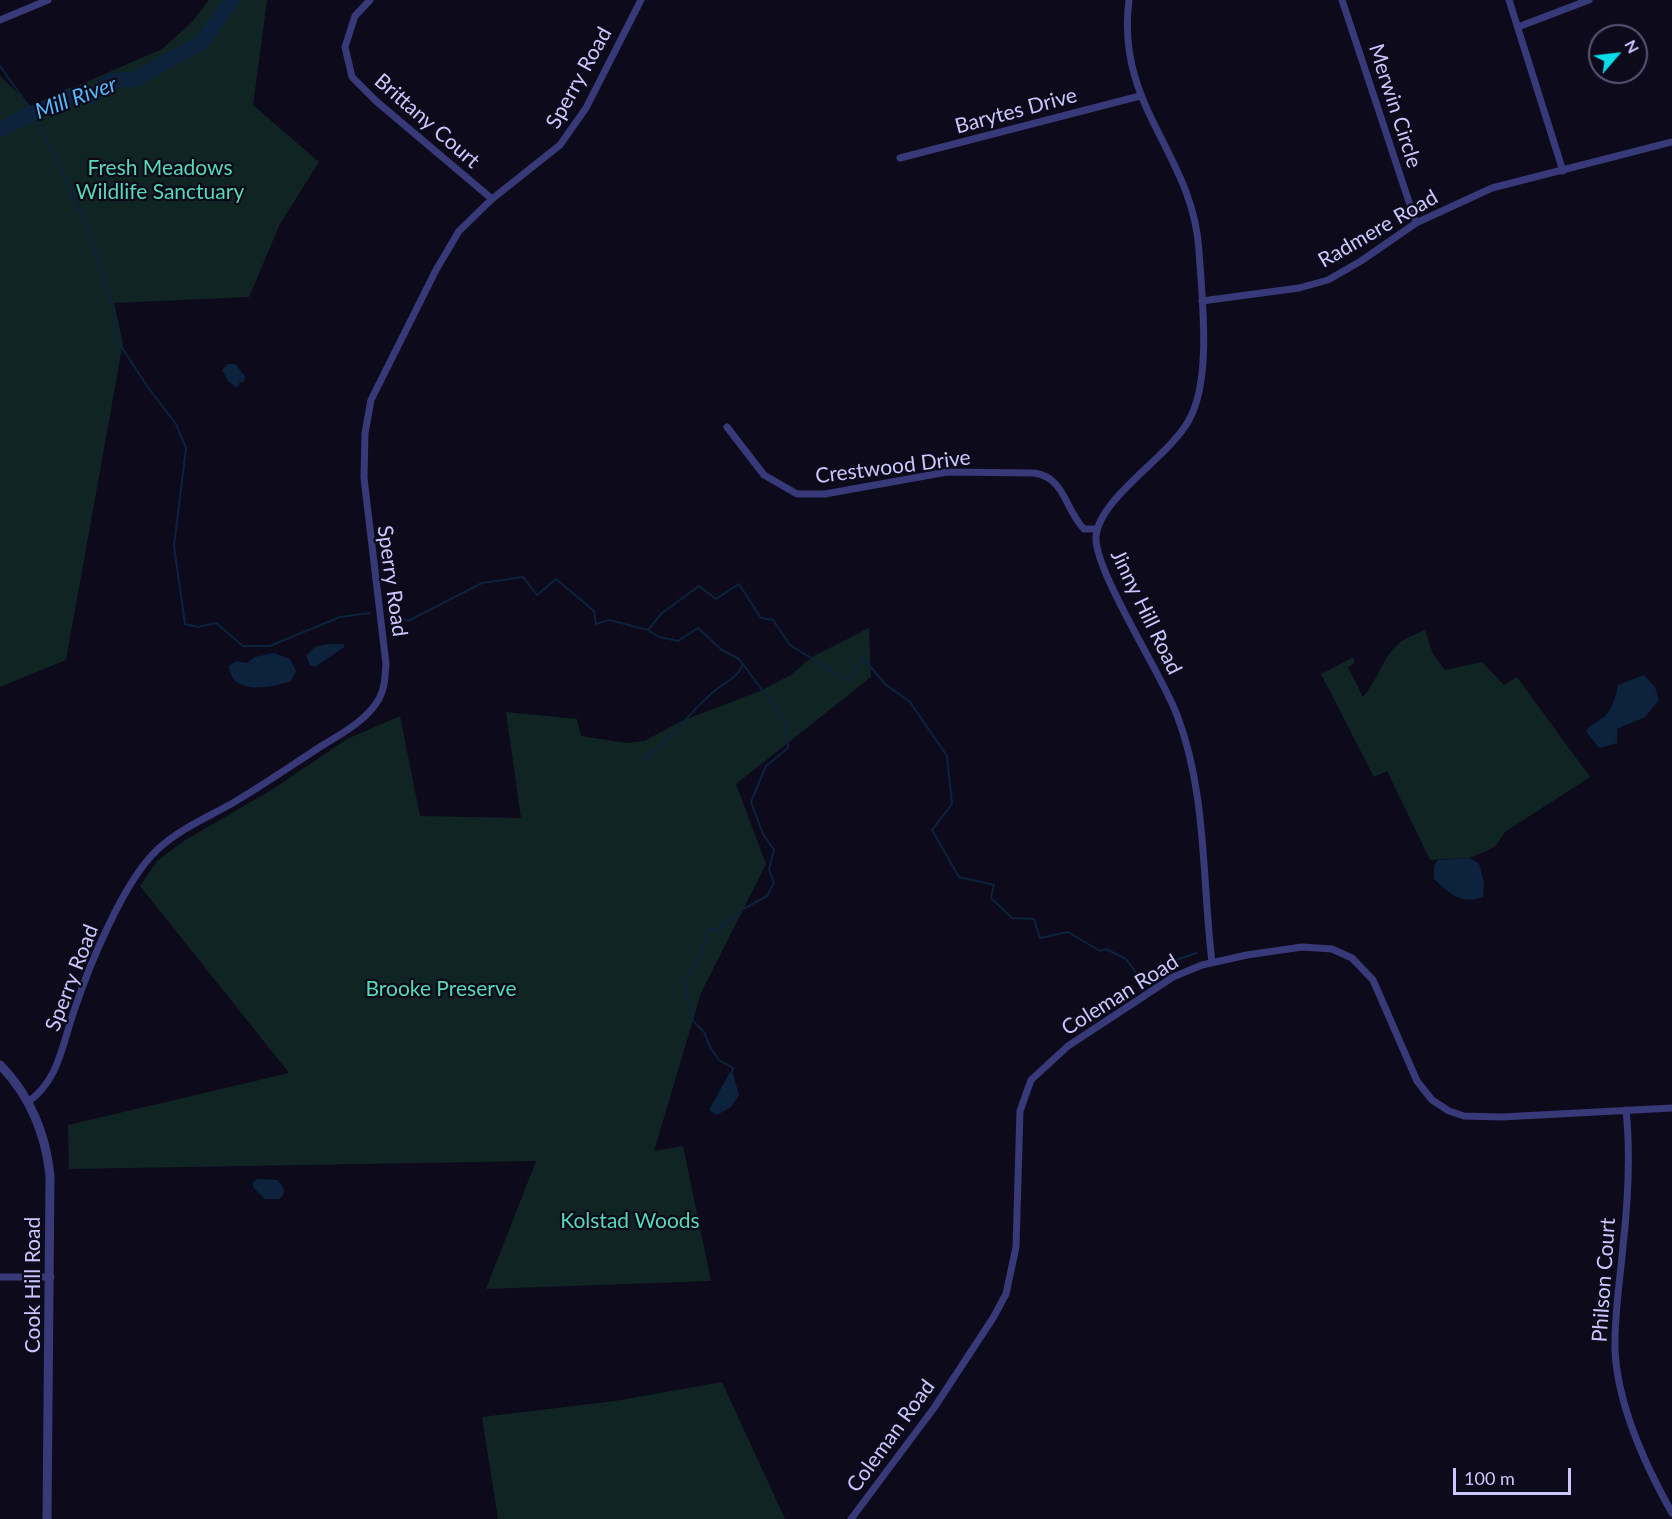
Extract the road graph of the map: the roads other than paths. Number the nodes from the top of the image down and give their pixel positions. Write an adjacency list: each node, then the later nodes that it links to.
1 (48, 0): 8 (street)
2 (370, 0): 14 (street, Brittany Court)
3 (640, 0): 14 (street, Sperry Road)
4 (1129, 0): 10 (street, Jinny Hill Road)
5 (1342, 0): 15 (street, Merwin Circle)
6 (1509, 0): 9 (street)
7 (1589, 0): 9 (street)
8 (0, 20)
9 (1518, 27): 13 (street)
10 (1140, 96): 12 (street, Barytes Drive); 16 (street, Jinny Hill Road)
11 (1672, 142): 13 (street, Radmere Road)
12 (900, 158)
13 (1563, 171): 15 (street, Radmere Road)
14 (492, 199): 21 (street, Sperry Road)
15 (1416, 223): 16 (street, Radmere Road)
16 (1202, 301): 18 (street, Jinny Hill Road)
17 (728, 427): 18 (street, Crestwood Drive)
18 (1097, 529): 19 (street, Jinny Hill Road)
19 (1212, 962): 23 (street, Coleman Road); 28 (street, Coleman Road)
20 (0, 1065): 21 (street, Cook Hill Road)
21 (28, 1102): 25 (street, Cook Hill Road)
22 (1672, 1107): 23 (street, Coleman Road)
23 (1626, 1110): 26 (street, Philson Court)
24 (0, 1277): 25 (street)
25 (51, 1277): 27 (street, Cook Hill Road)
26 (1672, 1513)
27 (47, 1519)
28 (851, 1519)

